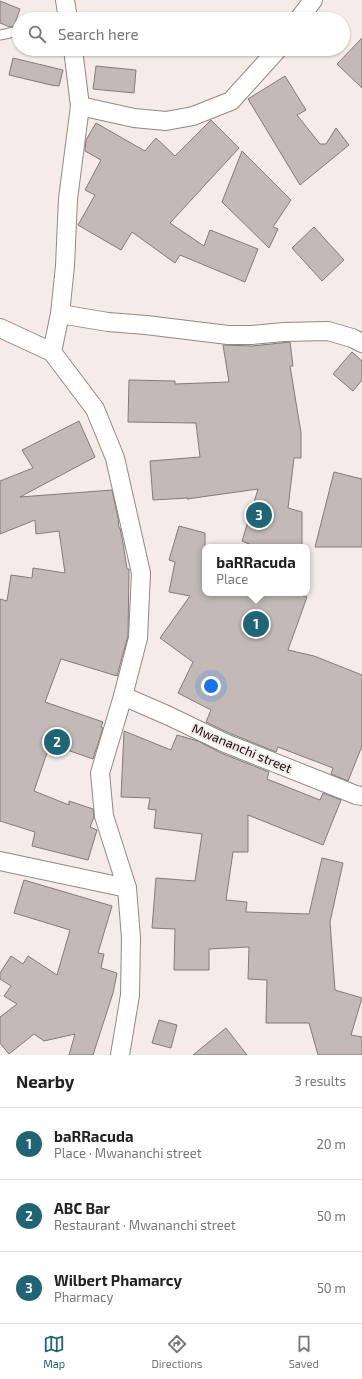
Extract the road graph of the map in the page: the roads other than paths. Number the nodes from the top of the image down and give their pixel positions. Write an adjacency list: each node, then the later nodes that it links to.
1 (65, 0): 3 (street)
2 (313, 0): 4 (street)
3 (67, 12)
4 (304, 12)
5 (12, 32): 6 (lane)
6 (0, 35)
7 (73, 56): 9 (street)
8 (272, 56): 9 (street)
9 (80, 106): 10 (street)
10 (60, 314): 12 (street); 13 (street)
11 (0, 328): 13 (street)
12 (362, 343)
13 (52, 352): 14 (street)
14 (123, 696): 15 (street, Mwananchi street); 17 (street)
15 (362, 796)
16 (0, 861): 17 (street)
17 (127, 888): 18 (street)
18 (120, 1055)

